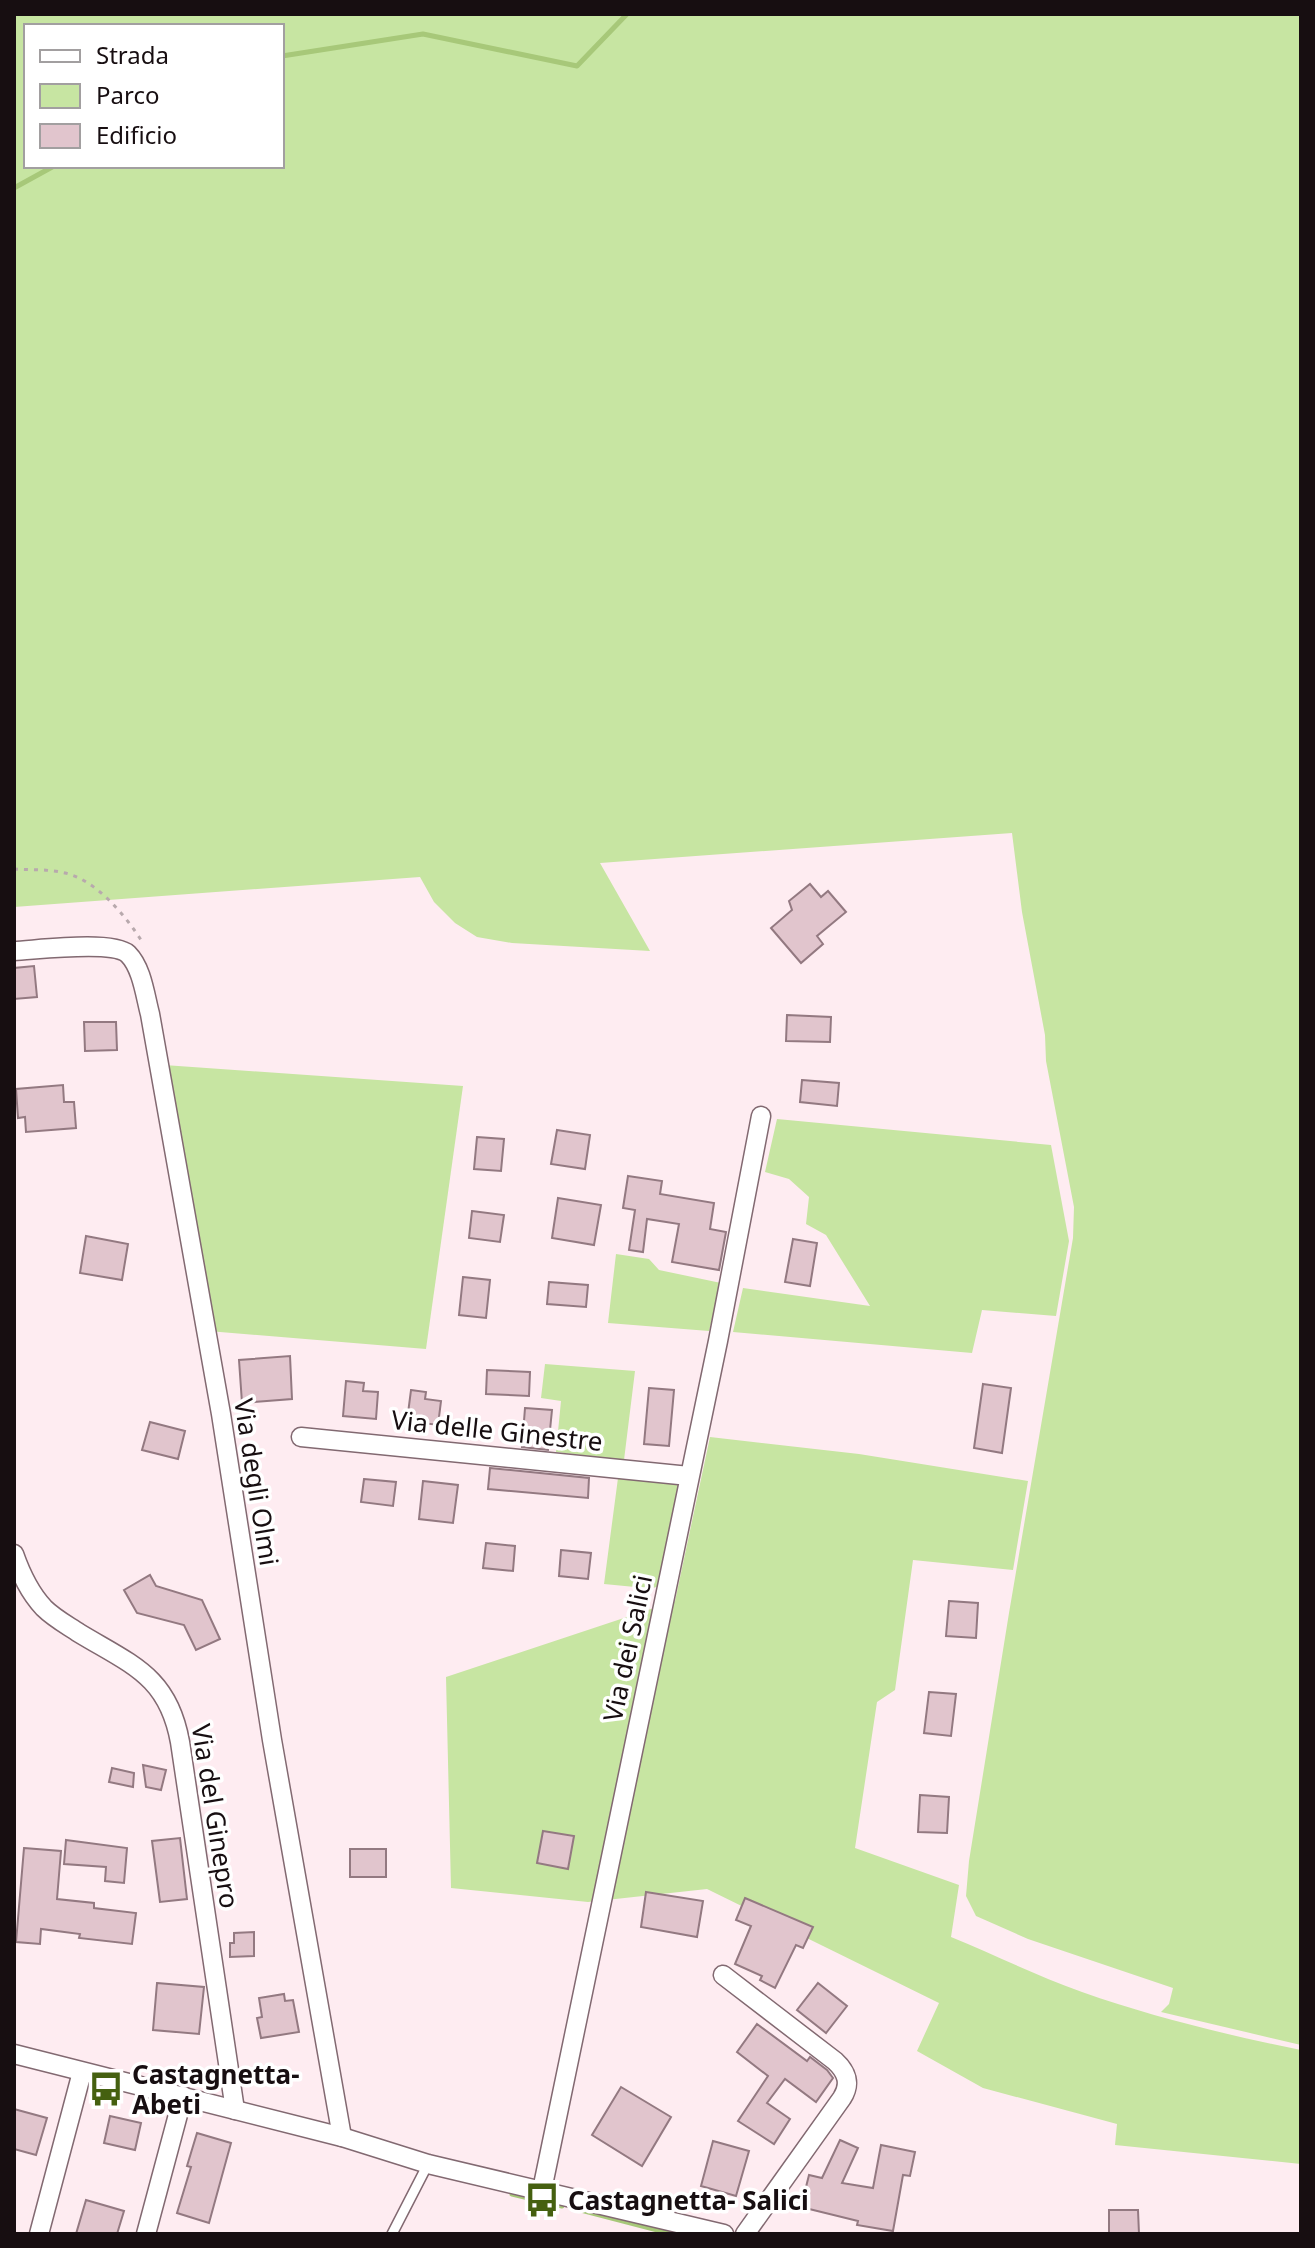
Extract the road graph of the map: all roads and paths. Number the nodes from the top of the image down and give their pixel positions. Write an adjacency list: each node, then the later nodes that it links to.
1 (14, 869): 2 (path)
2 (143, 943)
3 (14, 951): 13 (street, Via degli Olmi)
4 (761, 1116): 6 (street, Via dei Salici)
5 (301, 1437): 6 (street, Via delle Ginestre)
6 (689, 1476): 15 (street, Via dei Salici)
7 (14, 1554): 12 (street, Via del Ginepro)
8 (723, 1975): 20 (street)
9 (14, 2054): 10 (street)
10 (82, 2072): 11 (street); 16 (street)
11 (183, 2096): 12 (street); 17 (street)
12 (235, 2110): 13 (street)
13 (342, 2137): 14 (street)
14 (428, 2164): 15 (street); 18 (lane)
15 (542, 2190): 19 (street)
16 (39, 2234)
17 (146, 2234)
18 (392, 2234)
19 (724, 2234)
20 (745, 2234)

